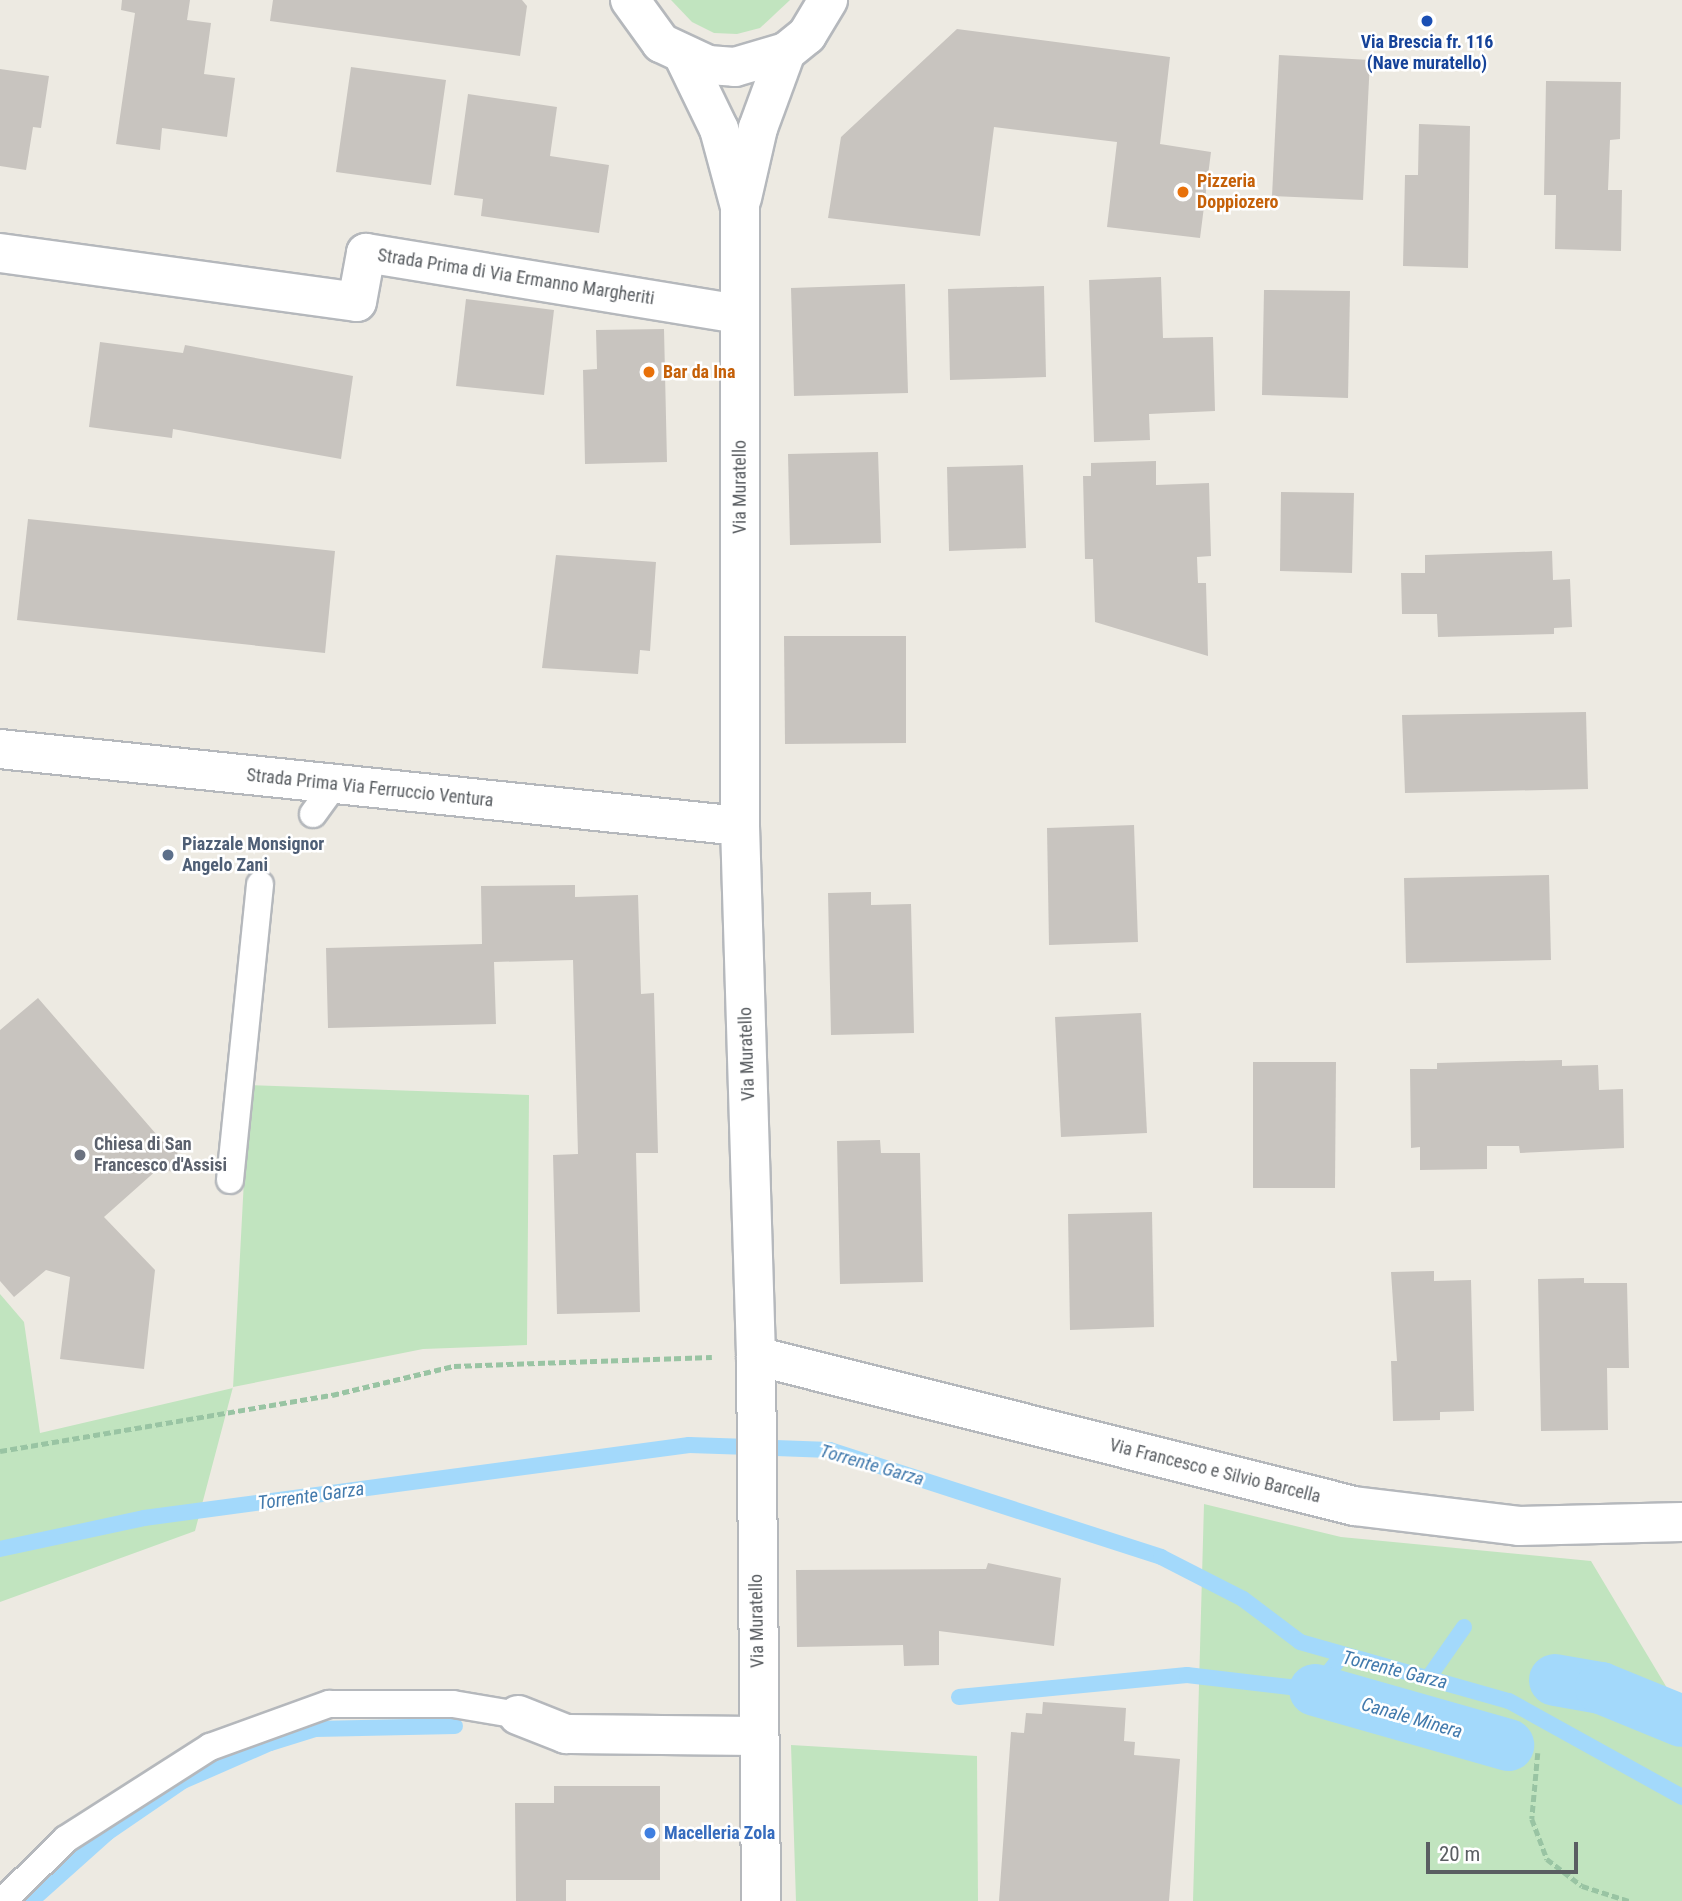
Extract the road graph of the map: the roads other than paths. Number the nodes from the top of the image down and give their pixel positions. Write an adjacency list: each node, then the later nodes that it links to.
1 (630, 0): 4 (street)
2 (831, 4): 3 (street)
3 (786, 52): 4 (street); 5 (street, Via Muratello)
4 (684, 57): 5 (street, Via Muratello)
5 (740, 207): 7 (street, Via Muratello)
6 (0, 253): 7 (street, Strada Prima di Via Ermanno Margheriti)
7 (740, 314): 9 (street, Via Muratello)
8 (0, 749): 9 (street, Strada Prima Via Ferruccio Ventura)
9 (740, 826): 12 (street, Via Muratello)
10 (260, 885): 11 (lane)
11 (230, 1180)
12 (756, 1371): 13 (street, Via Francesco e Silvio Barcella); 15 (street, Via Muratello)
13 (1682, 1522)
14 (518, 1716): 15 (street); 16 (lane)
15 (758, 1736): 17 (street, Via Muratello)
16 (3, 1901)
17 (761, 1901)

